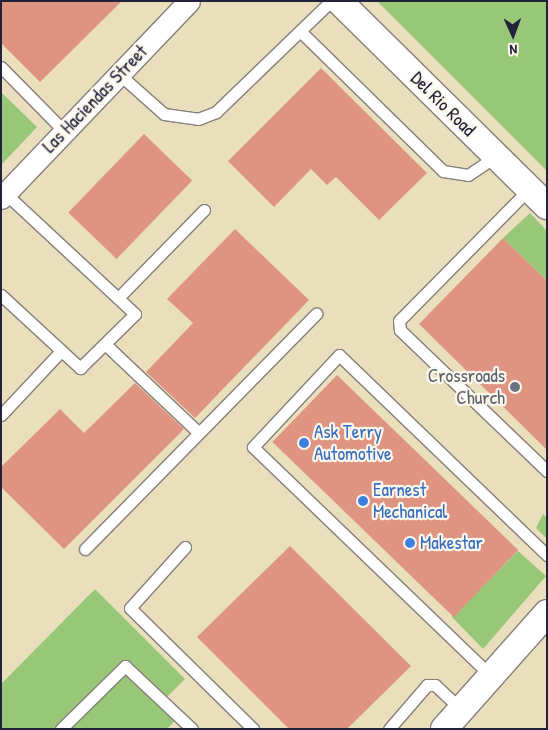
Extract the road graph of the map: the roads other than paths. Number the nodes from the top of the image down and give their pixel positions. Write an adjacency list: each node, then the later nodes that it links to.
1 (189, 1): 6 (street, Las Haciendas Street)
2 (331, 1): 4 (lane)
3 (339, 1): 8 (street, Del Rio Road)
4 (300, 30): 6 (lane); 8 (lane)
5 (1, 67): 7 (lane)
6 (119, 74): 7 (street, Las Haciendas Street)
7 (64, 131): 9 (street, Las Haciendas Street)
8 (496, 156): 10 (street, Del Rio Road)
9 (3, 195): 13 (lane)
10 (538, 197): 19 (lane)
11 (204, 210): 13 (lane)
12 (1, 295): 16 (lane)
13 (118, 298): 15 (lane)
14 (316, 314): 18 (lane)
15 (104, 344): 16 (lane); 18 (lane)
16 (61, 351): 17 (lane)
17 (1, 415)
18 (199, 433): 21 (lane)
19 (547, 471)
20 (185, 547): 28 (lane)
21 (85, 549)
22 (547, 555): 24 (lane)
23 (547, 613): 24 (street)
24 (491, 676): 25 (street)
25 (461, 710): 29 (lane); 30 (street)
26 (61, 729): 27 (lane)
27 (192, 729)
28 (252, 729)
29 (389, 729)
30 (444, 729)

